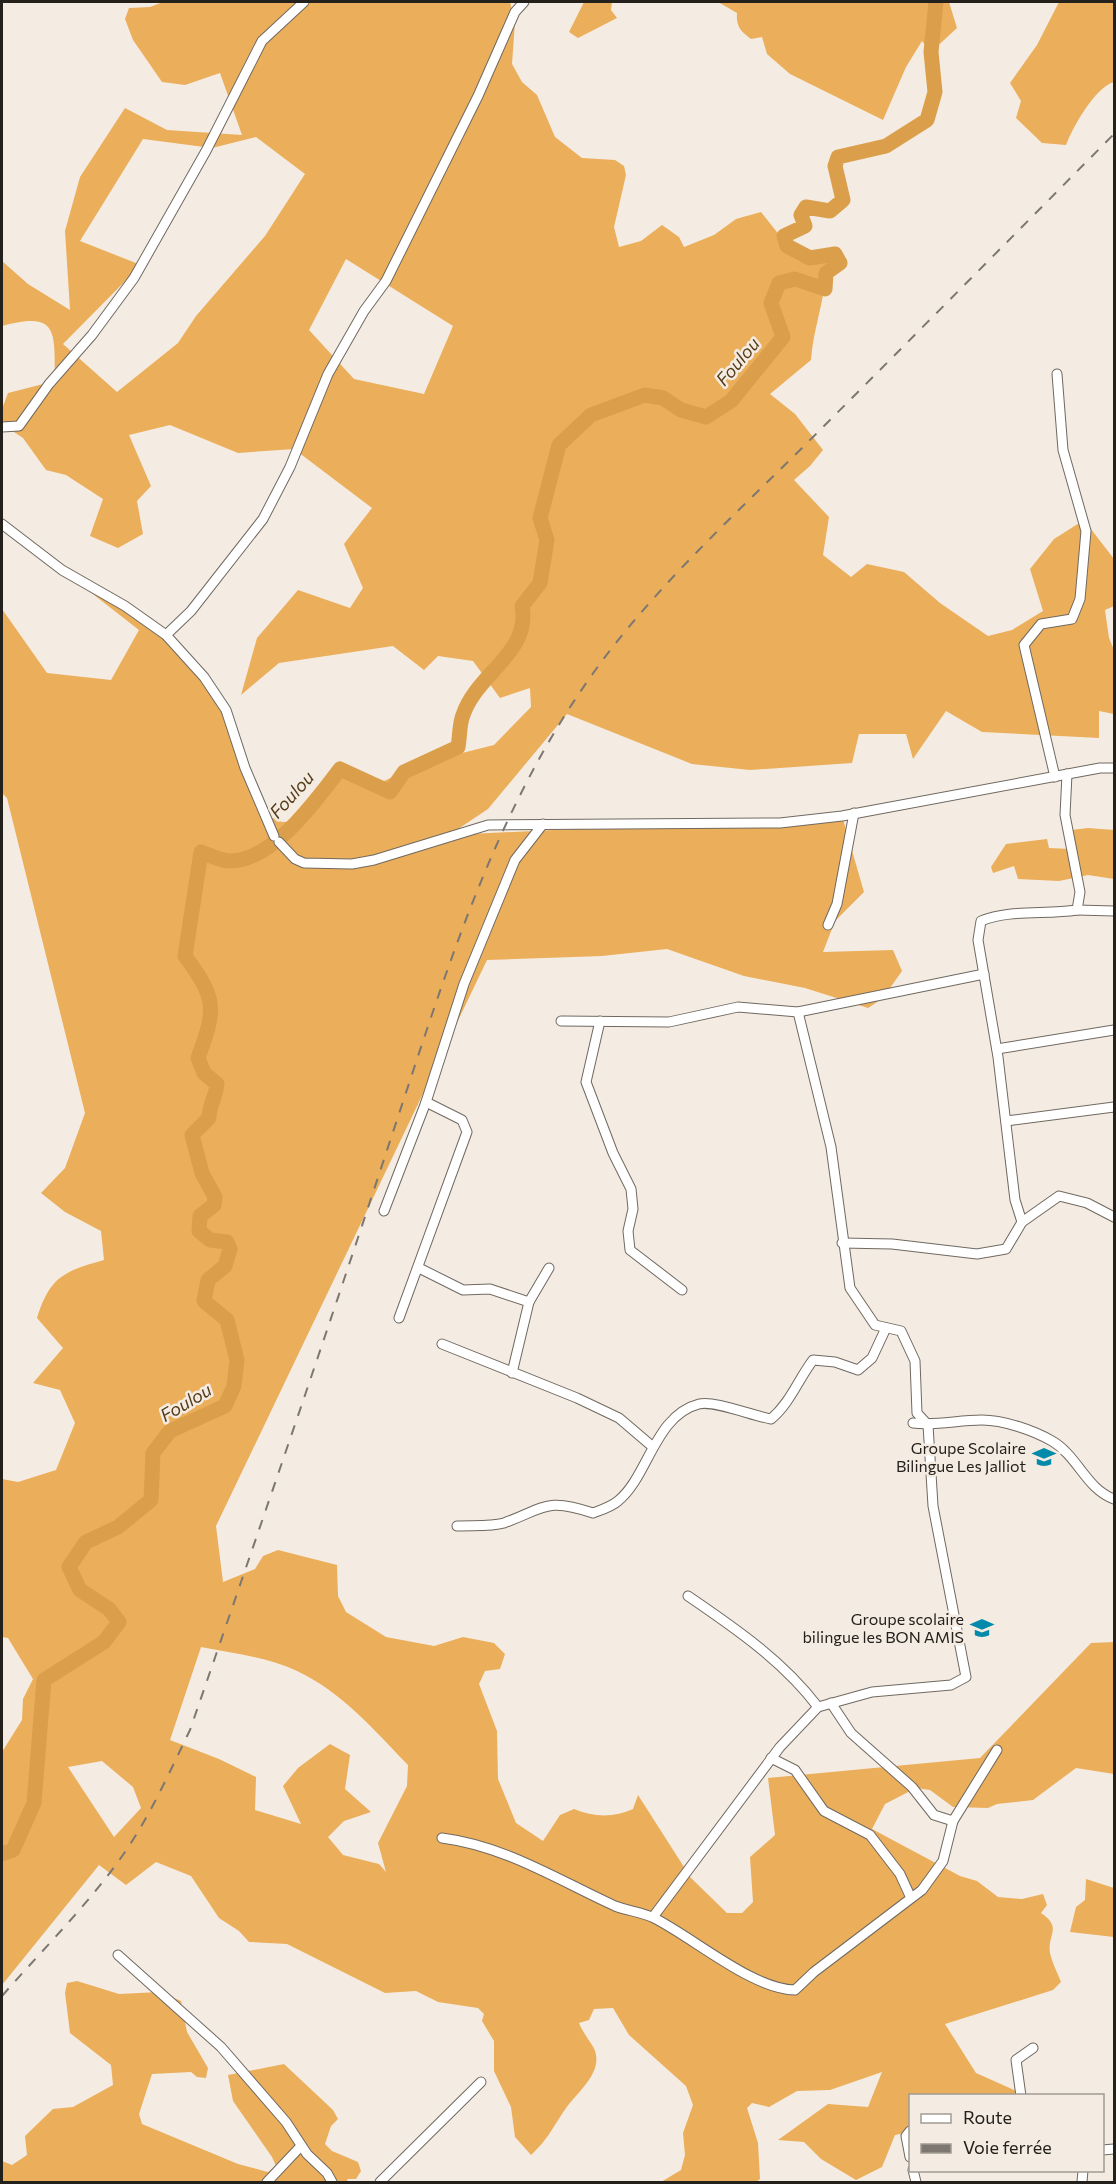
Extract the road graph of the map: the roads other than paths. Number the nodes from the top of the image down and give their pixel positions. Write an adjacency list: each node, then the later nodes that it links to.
1 (304, 2): 4 (street)
2 (524, 2): 6 (street)
3 (1057, 374): 9 (street)
4 (2, 427)
5 (2, 524): 6 (street)
6 (166, 635): 11 (street)
7 (1114, 768): 8 (street)
8 (1068, 774): 9 (street); 12 (street)
9 (1055, 777): 10 (street)
10 (854, 813): 11 (street); 14 (street)
11 (543, 824): 21 (street)
12 (1077, 910): 13 (street); 15 (street)
13 (1114, 911)
14 (828, 925)
15 (984, 974): 16 (street); 20 (street)
16 (798, 1012): 18 (street); 27 (street)
17 (561, 1021): 18 (street)
18 (600, 1021): 30 (street)
19 (1114, 1030): 20 (street)
20 (997, 1049): 23 (street)
21 (426, 1102): 24 (street); 28 (street)
22 (1114, 1107): 23 (street)
23 (1005, 1121): 26 (street)
24 (384, 1211)
25 (1114, 1217): 26 (street)
26 (1022, 1222): 27 (street)
27 (843, 1243): 33 (street)
28 (419, 1268): 31 (street); 32 (street)
29 (549, 1268): 31 (street)
30 (682, 1290)
31 (530, 1302): 35 (street)
32 (399, 1318)
33 (886, 1328): 37 (street); 38 (street)
34 (442, 1344): 35 (street)
35 (512, 1373): 38 (street)
36 (913, 1423): 37 (street)
37 (928, 1425): 39 (street); 42 (street)
38 (652, 1447): 40 (street)
39 (1114, 1499)
40 (457, 1526)
41 (688, 1596): 43 (street)
42 (831, 1703): 43 (street); 46 (street)
43 (818, 1707): 45 (street)
44 (997, 1750): 46 (street)
45 (771, 1758): 48 (street); 49 (street)
46 (953, 1821): 48 (street)
47 (442, 1838): 49 (street)
48 (911, 1898): 49 (street)
49 (653, 1917)
50 (118, 1955): 55 (street)
51 (1033, 2048): 53 (street)
52 (481, 2082): 59 (street)
53 (1021, 2094)
54 (909, 2132): 56 (street)
55 (301, 2145): 57 (street); 58 (street)
56 (909, 2152)
57 (267, 2182)
58 (332, 2182)
59 (380, 2182)

